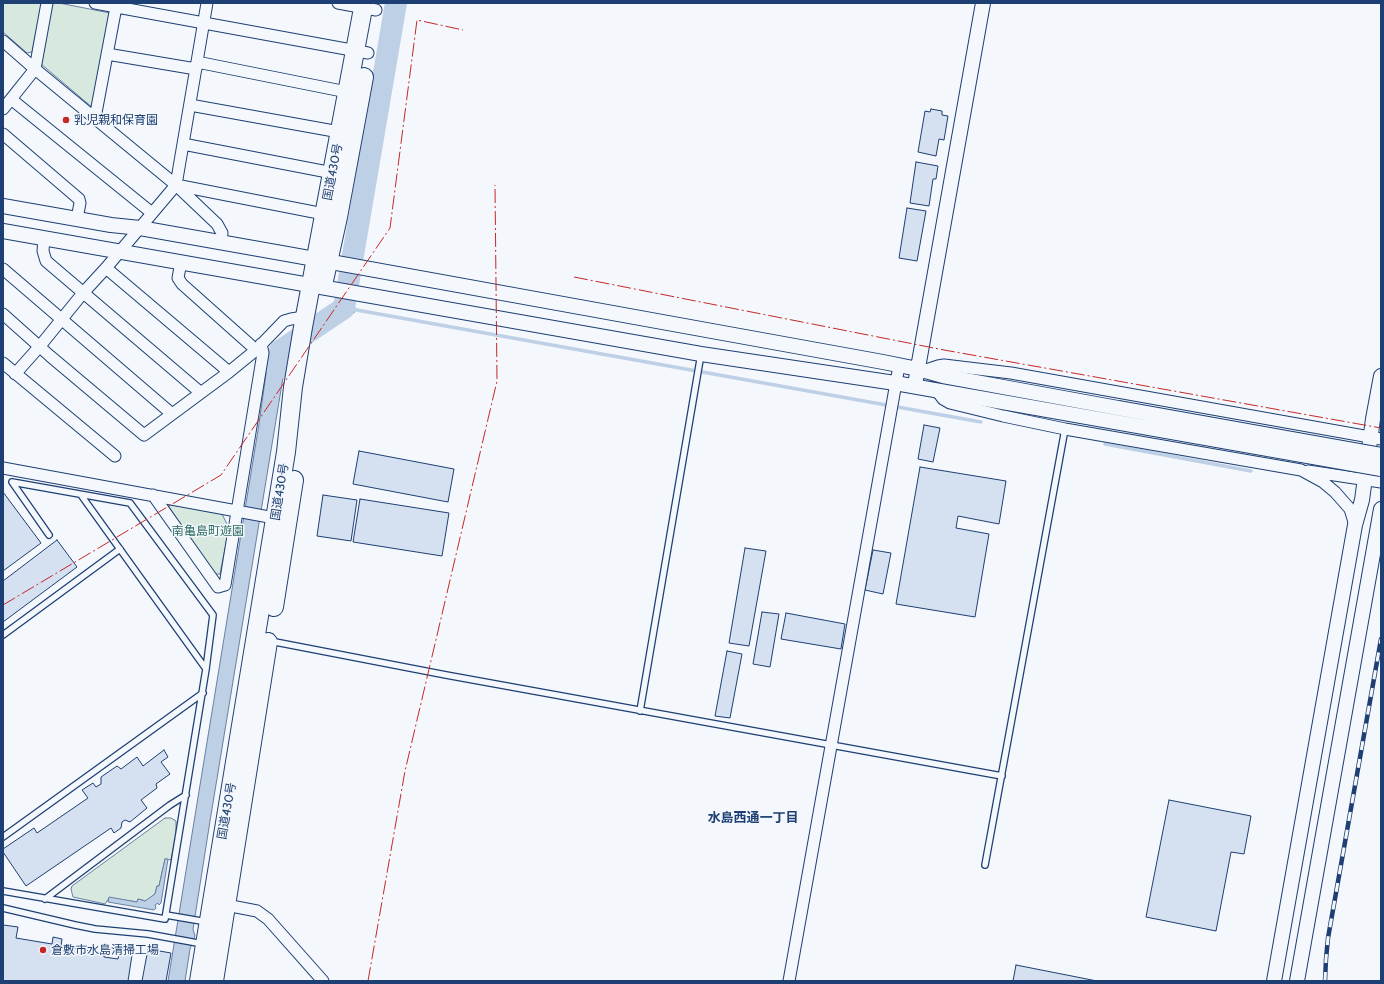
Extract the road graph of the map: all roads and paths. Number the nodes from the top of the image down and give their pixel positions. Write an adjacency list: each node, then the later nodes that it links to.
1 (47, 3): 13 (street)
2 (95, 3): 7 (street)
3 (207, 3): 8 (street)
4 (338, 3): 6 (street)
5 (983, 3): 47 (street)
6 (370, 6): 10 (highway, 国道430号)
7 (116, 7): 8 (street); 11 (street)
8 (204, 22): 10 (street); 12 (street)
9 (3, 41): 13 (street)
10 (362, 52): 14 (highway, 国道430号)
11 (107, 54): 12 (street); 18 (street)
12 (197, 65): 14 (street); 16 (street)
13 (35, 69): 15 (street); 18 (street)
14 (354, 93): 20 (highway, 国道430号)
15 (11, 99): 17 (street); 25 (street)
16 (190, 106): 20 (street); 21 (street)
17 (3, 109)
18 (95, 118): 23 (street)
19 (3, 134): 27 (street)
20 (347, 134): 22 (highway, 国道430号)
21 (183, 144): 22 (street); 23 (street)
22 (339, 174): 26 (highway, 国道430号)
23 (176, 185): 25 (street); 26 (street); 31 (street)
24 (3, 206): 27 (street)
25 (152, 212): 28 (street)
26 (332, 216): 33 (highway, 国道430号)
27 (77, 219): 28 (street)
28 (140, 228): 31 (street); 32 (street)
29 (3, 231): 30 (street)
30 (44, 238): 32 (street); 38 (street)
31 (221, 242): 33 (street)
32 (120, 251): 34 (street); 35 (street)
33 (322, 260): 37 (highway, 国道430号); 46 (street)
34 (181, 262): 37 (street); 43 (street)
35 (106, 268): 38 (street); 48 (street)
36 (3, 270): 40 (street)
37 (317, 286): 41 (highway, 国道430号); 44 (street)
38 (82, 293): 40 (street); 54 (street)
39 (3, 314): 42 (street)
40 (61, 320): 42 (street); 55 (street)
41 (307, 331): 43 (street); 69 (highway, 国道430号)
42 (40, 346): 49 (street); 55 (street)
43 (258, 347): 48 (street); 68 (street)
44 (701, 354): 51 (street); 77 (lane)
45 (3, 363): 49 (street)
46 (899, 366): 47 (street); 51 (street)
47 (920, 370): 52 (street); 57 (street); 58 (street, bridge)
48 (230, 372): 54 (street)
49 (16, 374): 59 (street)
50 (1381, 376): 57 (street)
51 (895, 383): 52 (street); 78 (street)
52 (914, 387): 53 (street)
53 (937, 391): 56 (street); 61 (street, bridge)
54 (201, 393): 55 (street)
55 (172, 414)
56 (1065, 429): 62 (street); 79 (lane)
57 (1376, 438): 63 (street)
58 (1381, 455)
59 (114, 456)
60 (3, 468): 66 (street)
61 (1381, 469)
62 (1302, 470): 63 (street); 70 (street)
63 (1365, 480): 64 (street); 70 (street)
64 (1381, 482)
65 (81, 495): 71 (lane); 72 (lane); 75 (lane)
66 (153, 495): 68 (street); 68 (street)
67 (1381, 509): 95 (street)
68 (240, 512): 69 (street)
69 (275, 518): 74 (highway, 国道430号)
70 (1355, 525): 94 (street)
71 (49, 535)
72 (120, 549): 73 (lane); 75 (lane)
73 (3, 635)
74 (262, 640): 77 (lane); 85 (highway, 国道430号); 88 (highway, 国道430号)
75 (206, 669): 76 (lane)
76 (203, 693): 80 (lane); 81 (lane)
77 (640, 711): 78 (lane)
78 (831, 746): 79 (lane); 93 (street)
79 (1002, 776): 82 (lane)
80 (186, 795): 84 (lane); 87 (lane)
81 (3, 837)
82 (985, 865)
83 (3, 891): 84 (lane)
84 (45, 898): 87 (lane)
85 (226, 906): 88 (highway, 国道430号); 92 (street)
86 (3, 908): 89 (lane)
87 (166, 915): 88 (lane)
88 (209, 922): 89 (highway, 国道430号); 91 (highway, 国道430号)
89 (199, 943): 90 (highway, 国道430号)
90 (199, 981)
91 (214, 981)
92 (323, 981)
93 (788, 981)
94 (1274, 981)
95 (1297, 981)

